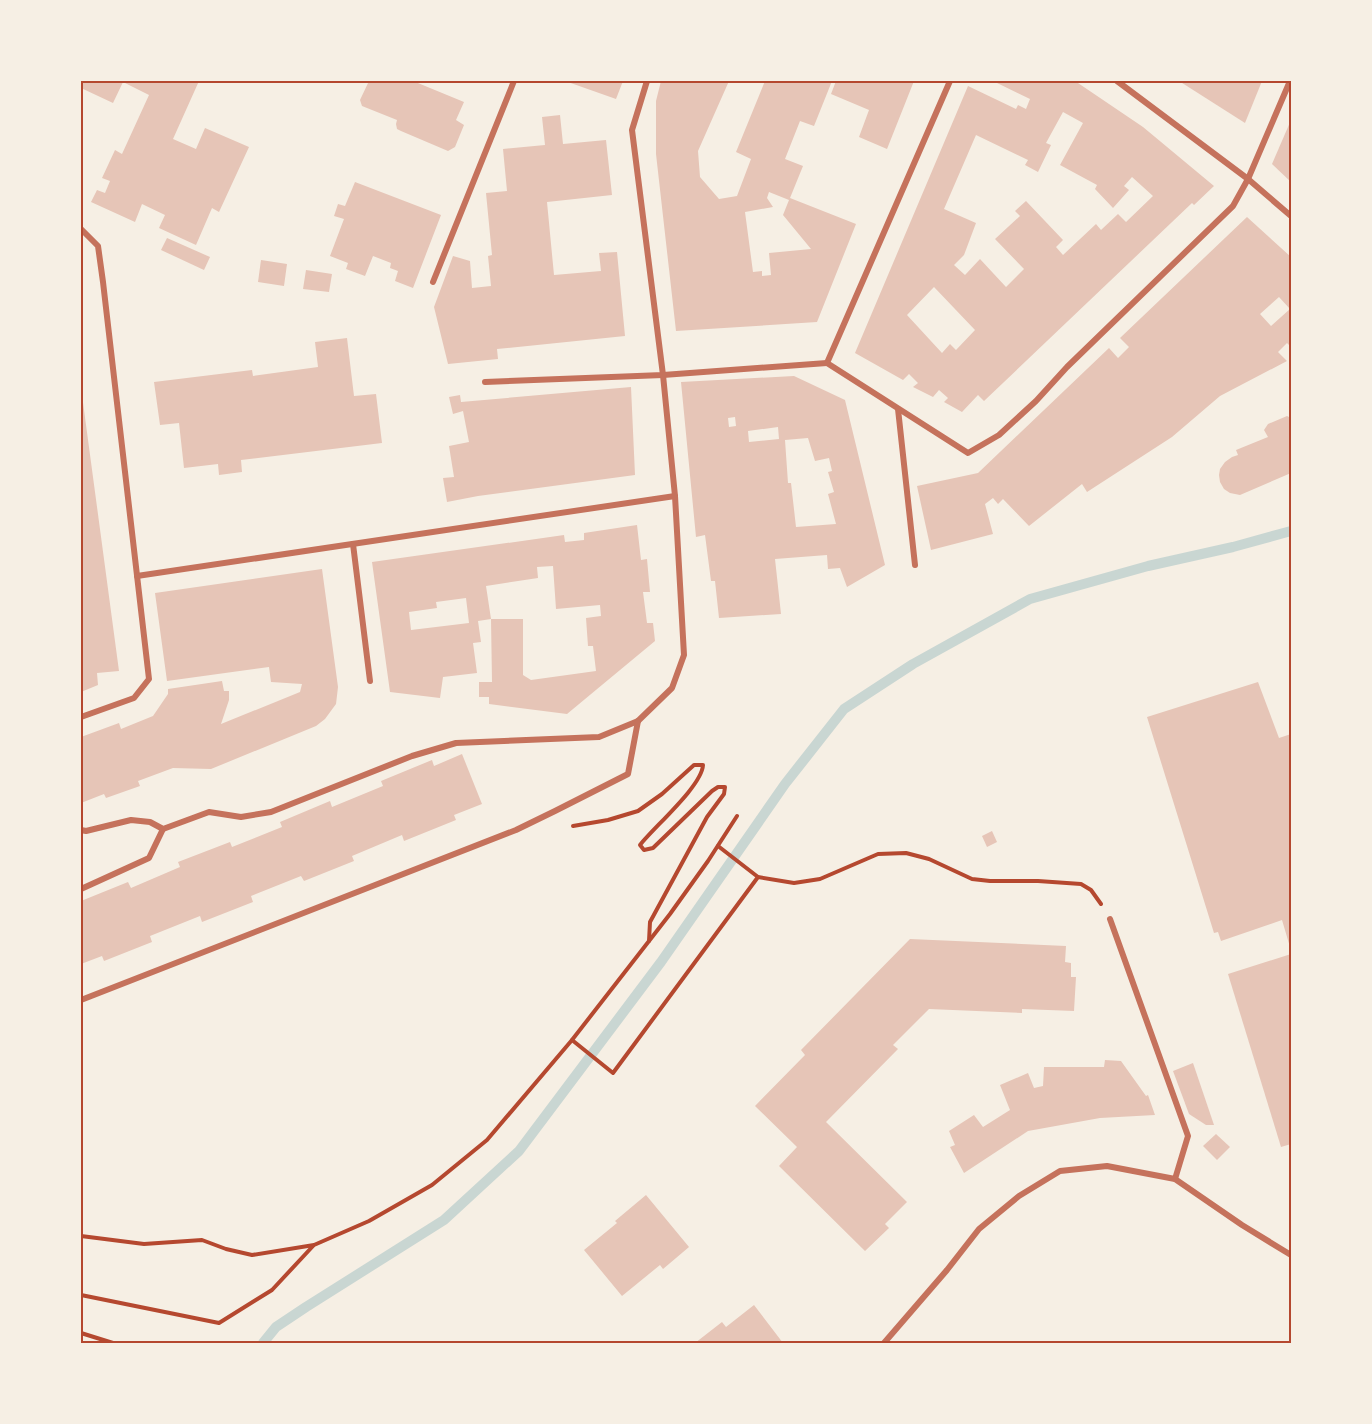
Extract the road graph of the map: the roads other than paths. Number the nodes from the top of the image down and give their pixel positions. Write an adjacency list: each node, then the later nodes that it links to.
1 (514, 81): 9 (street)
2 (647, 81): 11 (street)
3 (950, 81): 10 (street)
4 (1117, 81): 6 (street)
5 (1290, 81): 6 (street)
6 (1248, 179): 7 (street); 13 (street)
7 (1291, 216)
8 (81, 229): 17 (street)
9 (434, 282)
10 (827, 363): 11 (street); 13 (street)
11 (663, 375): 12 (street); 14 (street)
12 (484, 382)
13 (898, 409): 16 (street)
14 (675, 496): 15 (street); 20 (street)
15 (352, 544): 17 (street); 18 (street)
16 (915, 565)
17 (137, 576): 19 (street)
18 (370, 681)
19 (81, 717)
20 (638, 721): 21 (street); 25 (street)
21 (164, 829): 22 (street); 23 (street)
22 (81, 830)
23 (81, 889)
24 (1110, 919): 26 (street)
25 (81, 1000)
26 (1175, 1179): 27 (street); 28 (street)
27 (1291, 1255)
28 (884, 1343)

